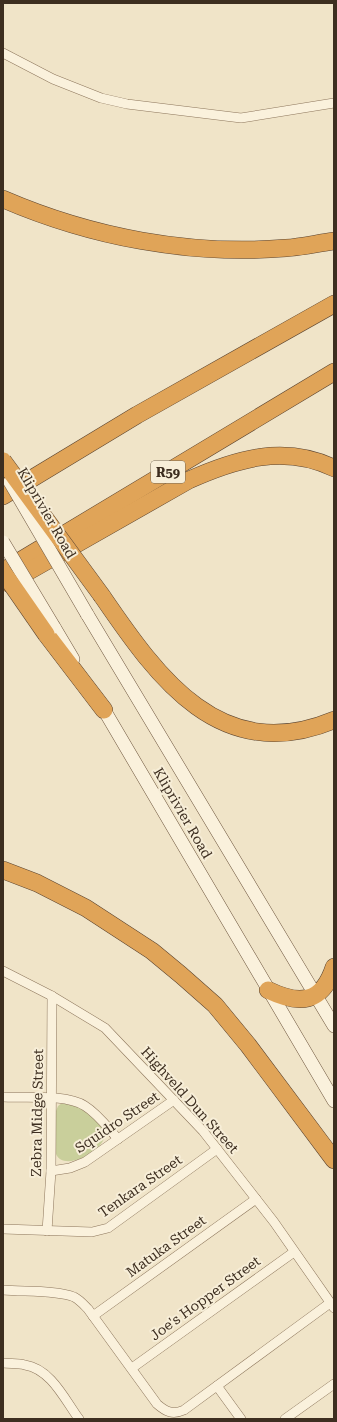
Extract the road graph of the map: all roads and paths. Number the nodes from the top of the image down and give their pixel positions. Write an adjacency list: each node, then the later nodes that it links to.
1 (3, 53): 2 (street)
2 (334, 103)
3 (3, 199): 4 (highway)
4 (334, 241)
5 (334, 304): 7 (highway)
6 (334, 372): 14 (highway, R59)
7 (137, 415): 11 (highway); 12 (highway)
8 (3, 461): 18 (highway, bridge)
9 (334, 468): 15 (highway)
10 (3, 470): 24 (main road, Kliprivier Road, bridge)
11 (3, 484)
12 (3, 496)
13 (3, 542): 16 (main road, bridge)
14 (3, 572): 16 (highway, bridge)
15 (3, 586)
16 (50, 630): 17 (highway)
17 (104, 710): 22 (main road, Kliprivier Road)
18 (334, 720)
19 (3, 870): 32 (highway)
20 (334, 968): 24 (highway)
21 (3, 971): 23 (street, Highveld Dun Street)
22 (268, 990): 24 (highway); 29 (main road, Kliprivier Road)
23 (52, 996): 27 (street, Zebra Midge Street); 28 (street, Highveld Dun Street)
24 (316, 996): 25 (main road, Kliprivier Road)
25 (334, 1026)
26 (3, 1097): 27 (street)
27 (52, 1098): 30 (street); 33 (street, Zebra Midge Street)
28 (174, 1100): 30 (street, Squidro Street); 31 (street, Highveld Dun Street)
29 (334, 1101)
30 (118, 1139): 33 (street, Squidro Street)
31 (216, 1149): 34 (street, Highveld Dun Street); 36 (street, Tenkara Street)
32 (334, 1160)
33 (51, 1171): 36 (street, Zebra Midge Street)
34 (256, 1199): 37 (street, Highveld Dun Street); 40 (street, Matuka Street)
35 (3, 1229): 36 (street, Tenkara Street)
36 (47, 1231)
37 (294, 1252): 39 (street, Highveld Dun Street); 42 (street, Joe's Hopper Street)
38 (3, 1290): 40 (street)
39 (332, 1305): 44 (street)
40 (93, 1316): 42 (street)
41 (3, 1363): 45 (street)
42 (132, 1368): 44 (street)
43 (334, 1384): 47 (street)
44 (217, 1386): 46 (street)
45 (79, 1419)
46 (241, 1419)
47 (285, 1419)

